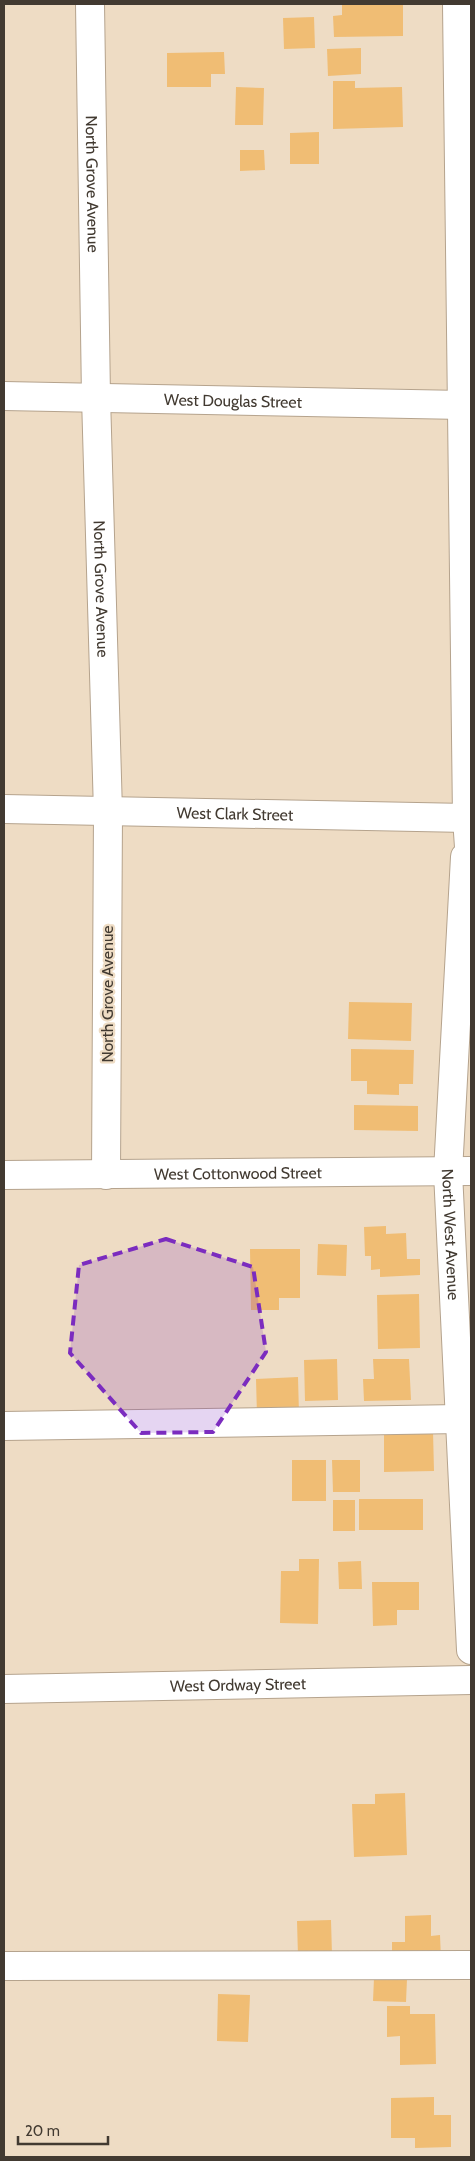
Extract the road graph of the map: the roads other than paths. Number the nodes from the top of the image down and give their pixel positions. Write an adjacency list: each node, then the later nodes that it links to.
1 (90, 4): 5 (main road, North Grove Avenue)
2 (457, 4): 3 (main road, North West Avenue)
3 (467, 367): 6 (main road, North West Avenue)
4 (4, 396): 5 (main road, West Douglas Street)
5 (96, 397): 6 (main road, West Douglas Street); 8 (main road, North Grove Avenue)
6 (463, 405): 9 (main road, North West Avenue)
7 (4, 809): 8 (main road, West Clark Street)
8 (108, 812): 9 (main road, West Clark Street); 13 (main road, North Grove Avenue)
9 (468, 818): 10 (main road, North West Avenue); 11 (main road, North West Avenue)
10 (471, 876)
11 (460, 1171): 13 (main road, West Cottonwood Street); 14 (main road, North West Avenue)
12 (4, 1175): 13 (main road, West Cottonwood Street)
13 (106, 1175)
14 (460, 1419): 15 (main road); 16 (main road, North West Avenue)
15 (4, 1426)
16 (471, 1650)
17 (471, 1680): 18 (main road, West Ordway Street)
18 (4, 1689)
19 (471, 1965): 20 (main road)
20 (4, 1966)

